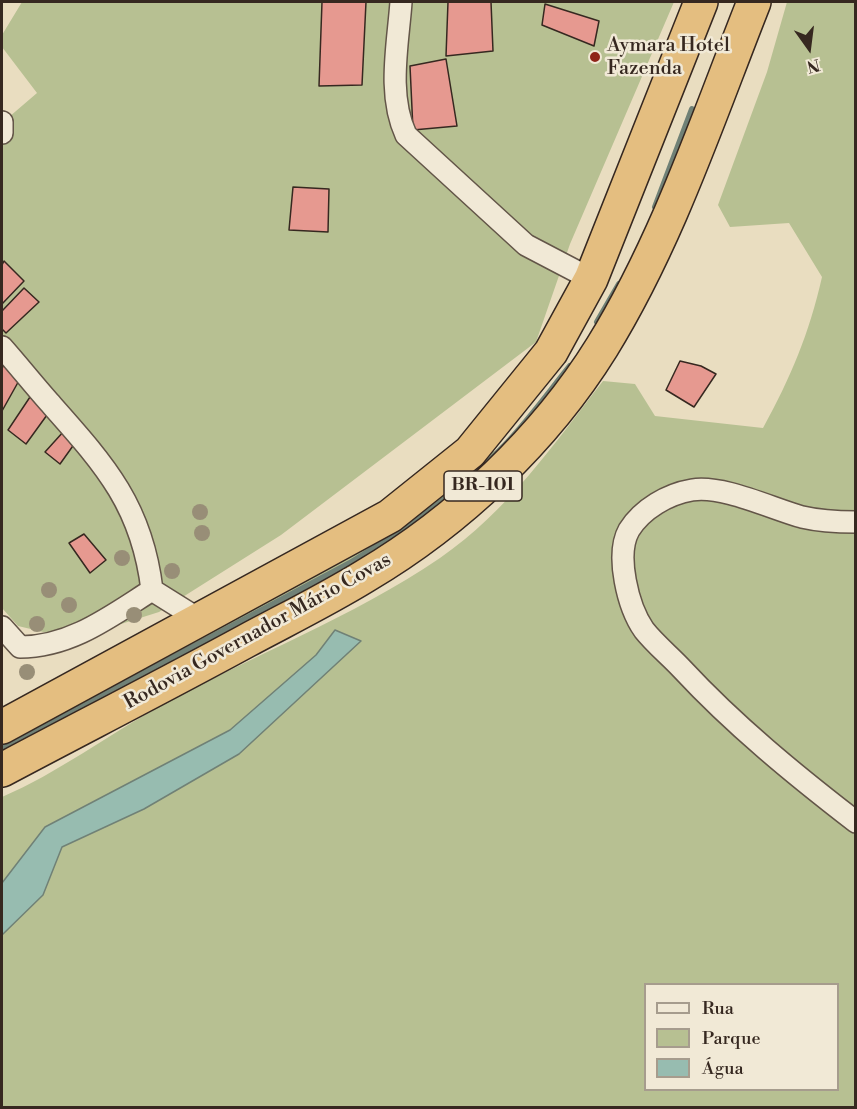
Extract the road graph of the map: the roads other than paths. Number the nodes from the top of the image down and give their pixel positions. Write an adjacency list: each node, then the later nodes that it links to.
1 (401, 2): 6 (street)
2 (701, 2): 6 (highway, Rodovia Governador Mário Covas / BR-101)
3 (754, 2): 13 (highway, Rodovia Governador Mário Covas / BR-101)
4 (2, 122): 5 (street)
5 (2, 133)
6 (591, 279): 10 (highway, Rodovia Governador Mário Covas / BR-101)
7 (2, 347): 9 (street)
8 (855, 522): 14 (street)
9 (152, 590): 10 (street); 11 (street)
10 (200, 620): 12 (highway, Rodovia Governador Mário Covas / BR-101)
11 (2, 627)
12 (2, 727)
13 (2, 770)
14 (855, 822)

